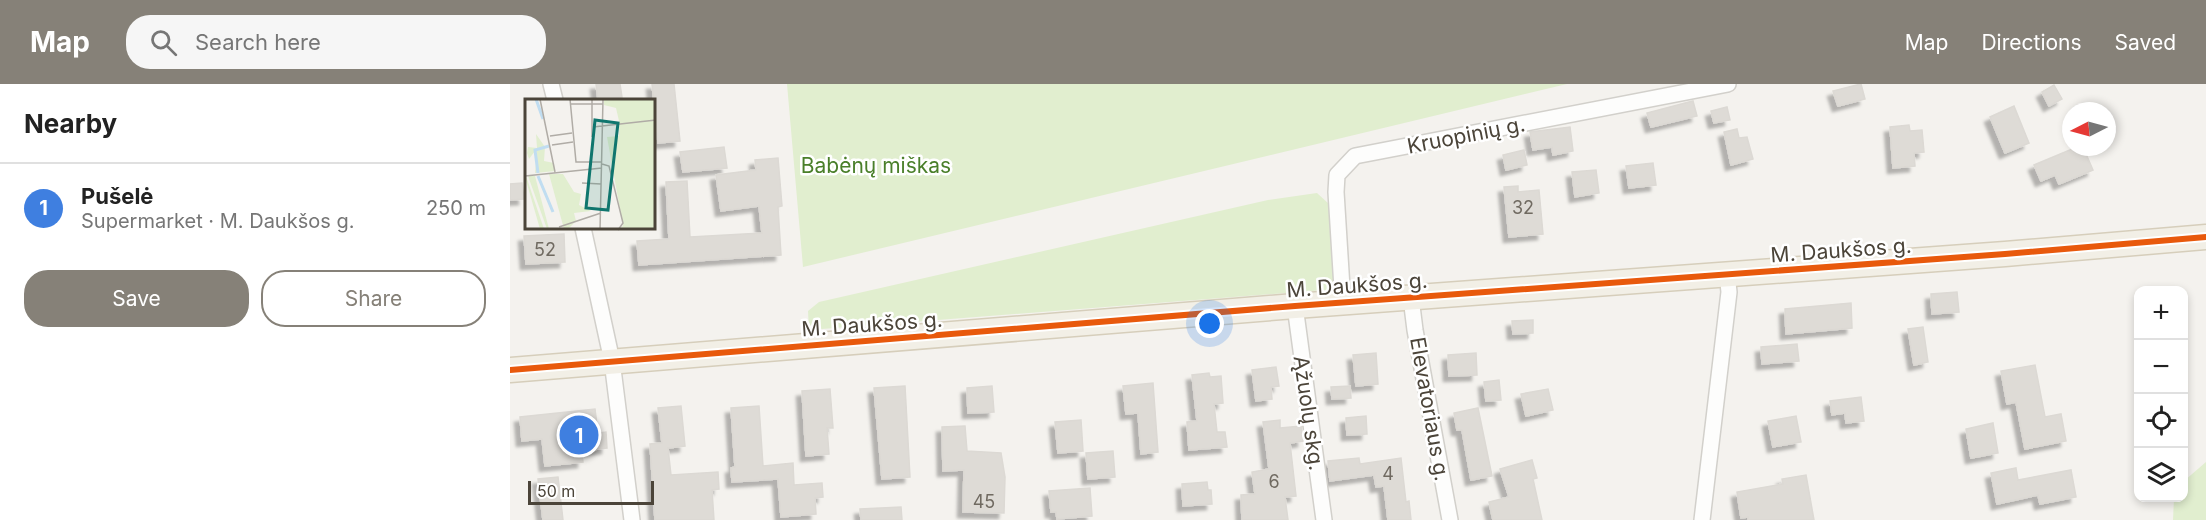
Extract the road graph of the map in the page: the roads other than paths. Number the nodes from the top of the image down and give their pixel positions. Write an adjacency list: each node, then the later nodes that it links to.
1 (551, 84): 3 (street)
2 (1728, 84): 8 (street, Kruopinių g.)
3 (555, 99)
4 (583, 230): 10 (street)
5 (2206, 237): 6 (main road, M. Daukšos g.)
6 (1727, 274): 7 (main road, M. Daukšos g.); 15 (street)
7 (1411, 298): 8 (main road, M. Daukšos g.); 14 (street, Elevatoriaus g.)
8 (1343, 304): 9 (main road, M. Daukšos g.)
9 (1295, 306): 10 (main road, M. Daukšos g.); 13 (street, Ąžuolų skg.)
10 (612, 361): 11 (main road, M. Daukšos g.); 12 (street)
11 (510, 370)
12 (632, 520)
13 (1324, 520)
14 (1450, 520)
15 (1702, 520)

